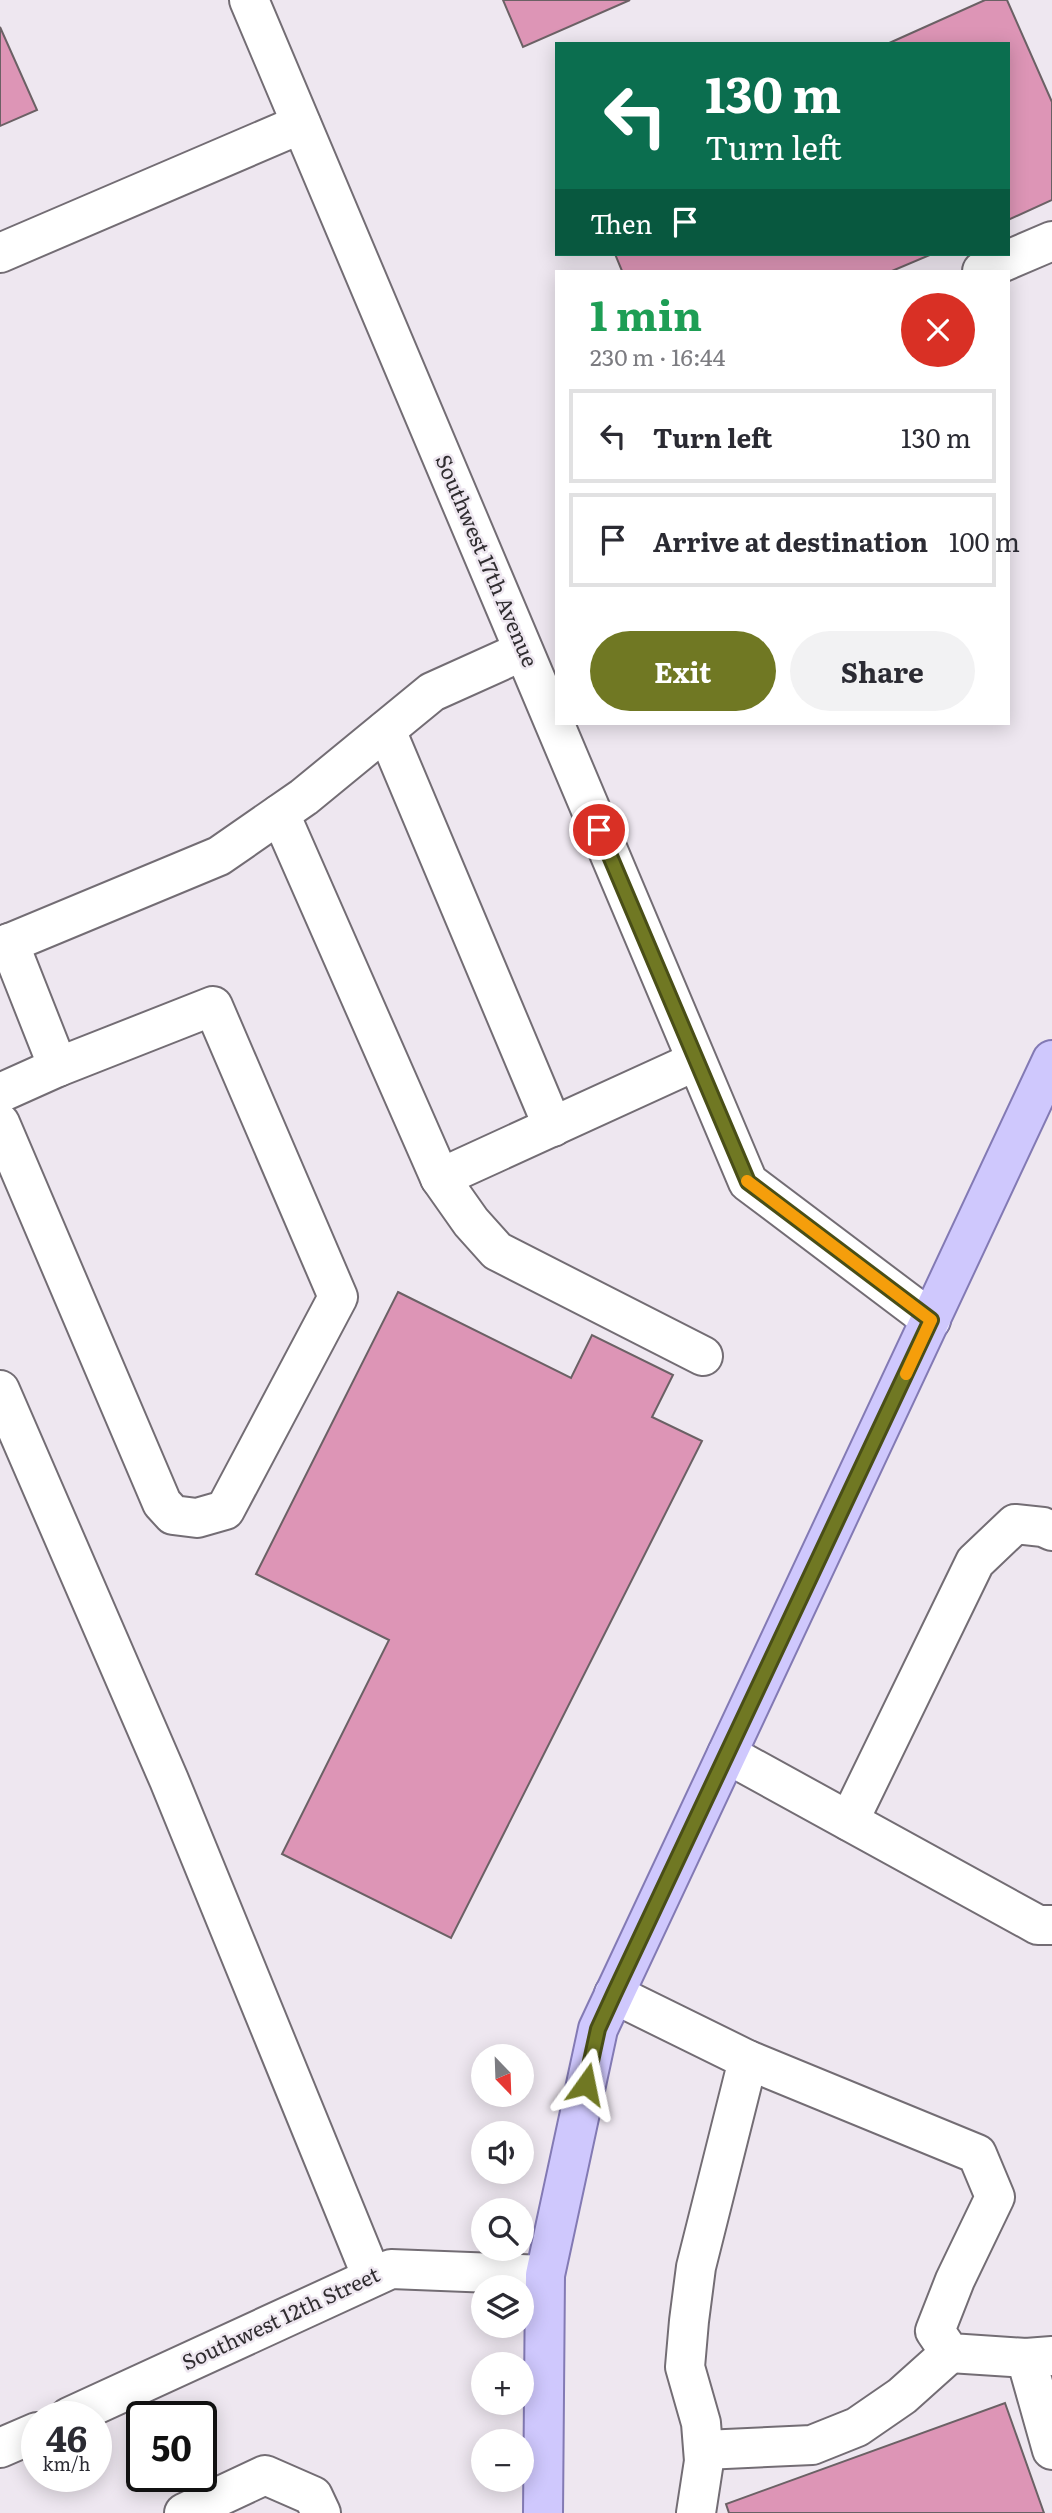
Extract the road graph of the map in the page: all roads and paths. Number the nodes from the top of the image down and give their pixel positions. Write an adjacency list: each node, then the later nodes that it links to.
1 (249, 0): 2 (street, Southwest 17th Avenue)
2 (301, 124): 4 (street); 6 (street, Southwest 17th Avenue)
3 (1052, 241): 5 (street)
4 (0, 253)
5 (984, 270)
6 (523, 651): 7 (street); 11 (street, Southwest 17th Avenue)
7 (386, 730): 8 (street); 15 (street)
8 (280, 814): 9 (street); 16 (street)
9 (5, 945): 12 (street)
10 (1052, 1060): 17 (main road)
11 (696, 1061): 15 (street); 17 (street, Southwest 17th Avenue)
12 (58, 1067): 13 (street); 14 (street)
13 (0, 1093)
14 (0, 1123)
15 (554, 1126): 16 (street)
16 (440, 1178): 18 (street)
17 (931, 1320): 21 (main road)
18 (703, 1356)
19 (0, 1390): 27 (street)
20 (1052, 1531): 22 (street)
21 (727, 1754): 22 (street); 24 (main road)
22 (849, 1821): 23 (street)
23 (1052, 1925)
24 (614, 1994): 25 (street); 26 (main road)
25 (748, 2060): 28 (street); 33 (street)
26 (545, 2275): 27 (street, Southwest 12th Street); 37 (main road)
27 (372, 2277): 30 (street, Southwest 12th Street)
28 (950, 2353): 29 (street); 33 (street)
29 (1039, 2357): 34 (street)
30 (104, 2401)
31 (21, 2438): 32 (street)
32 (0, 2448)
33 (704, 2450): 38 (street)
34 (1052, 2451)
35 (184, 2513): 36 (street)
36 (321, 2513)
37 (543, 2513)
38 (696, 2513)

